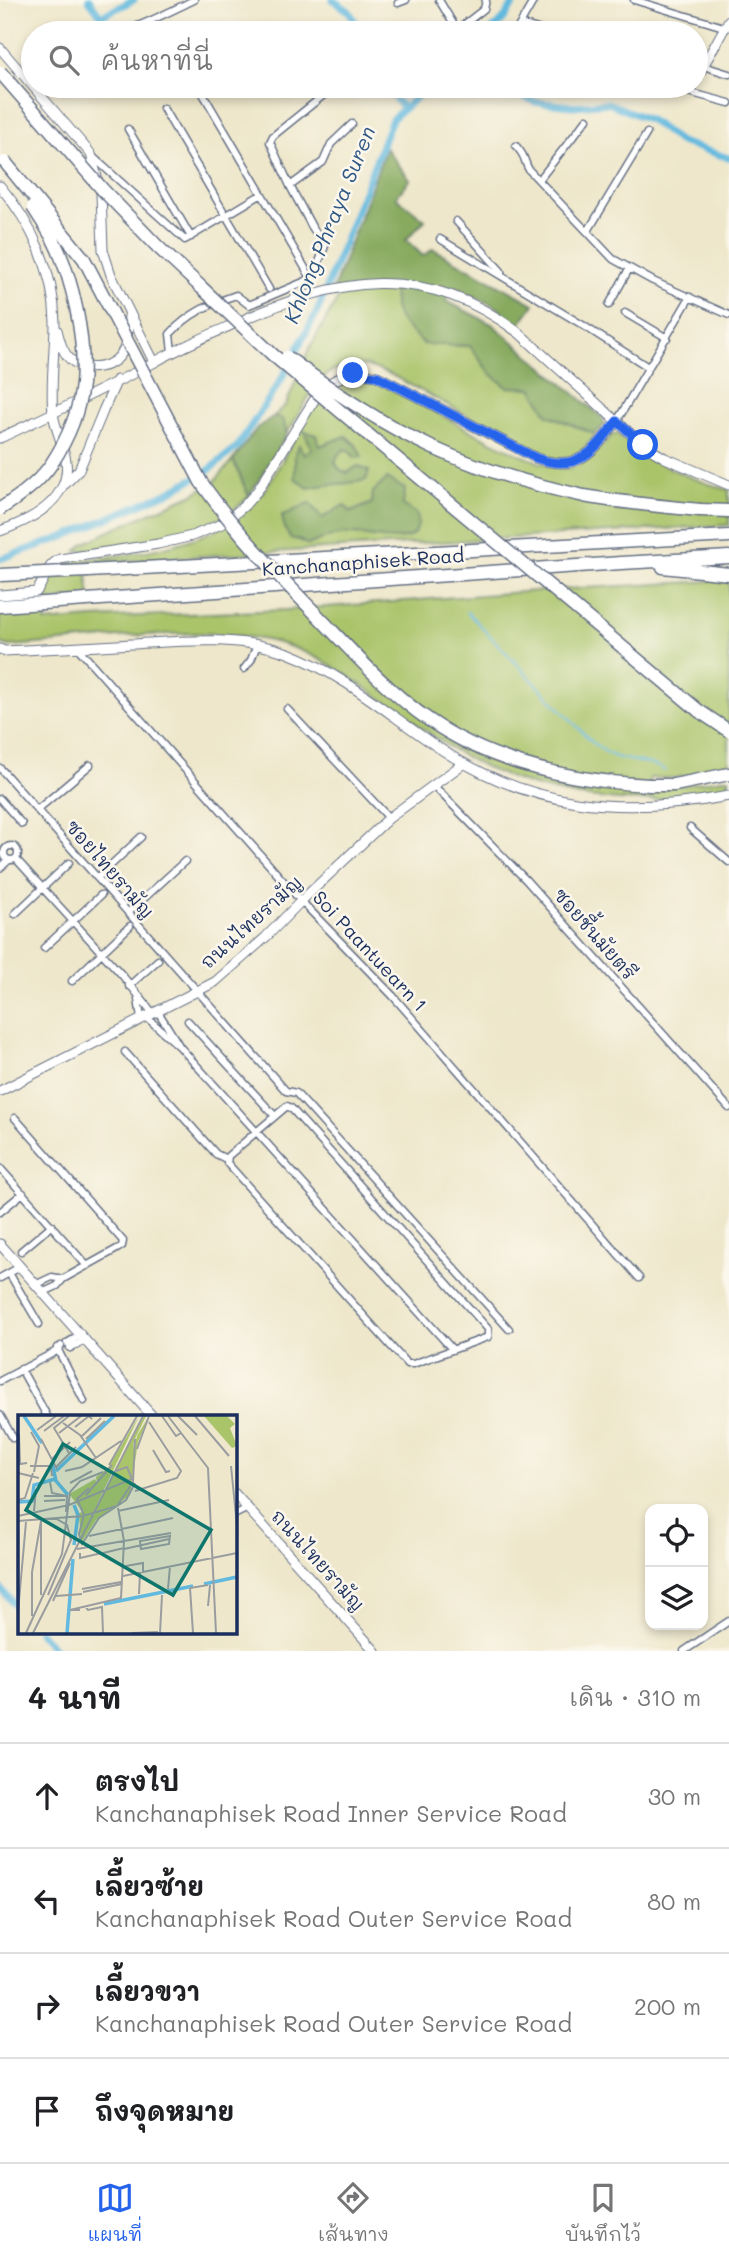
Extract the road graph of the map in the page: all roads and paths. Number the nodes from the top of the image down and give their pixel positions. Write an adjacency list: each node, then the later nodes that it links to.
1 (194, 0): 8 (street)
2 (406, 0): 7 (street)
3 (439, 0): 9 (street)
4 (486, 0): 10 (street)
5 (534, 0): 11 (street)
6 (634, 0): 12 (street)
7 (398, 4)
8 (150, 21)
9 (450, 21)
10 (469, 21)
11 (523, 21)
12 (728, 25): 14 (main road)
13 (0, 48): 16 (main road)
14 (708, 58)
15 (708, 68): 18 (street)
16 (21, 69)
17 (0, 72): 20 (highway, bridge)
18 (729, 74)
19 (708, 90): 25 (street)
20 (21, 98)
21 (21, 98): 46 (highway, bridge)
22 (46, 98): 32 (main road)
23 (206, 98): 37 (street)
24 (320, 98): 36 (street)
25 (729, 103)
26 (163, 108): 38 (street)
27 (587, 119): 34 (street)
28 (352, 124): 36 (street)
29 (128, 129): 41 (street)
30 (648, 133): 40 (street)
31 (516, 146): 34 (street)
32 (91, 154): 41 (street); 52 (main road)
33 (2, 159): 64 (highway, bridge); 83 (highway, bridge)
34 (539, 180): 40 (street)
35 (0, 186): 53 (main road)
36 (290, 186): 55 (street)
37 (262, 194): 38 (street); 44 (street)
38 (227, 215): 41 (street); 47 (street)
39 (456, 221): 45 (street)
40 (588, 231): 43 (street)
41 (191, 237)
42 (440, 239): 45 (street)
43 (628, 269): 48 (street); 49 (street)
44 (308, 273)
45 (500, 273): 57 (street)
46 (202, 288): 65 (highway, bridge); 79 (highway, bridge)
47 (269, 289)
48 (690, 297): 50 (street); 54 (street)
49 (609, 305)
50 (728, 311)
51 (625, 313): 54 (street)
52 (130, 314): 53 (main road); 56 (main road)
53 (55, 323): 59 (main road)
54 (667, 338): 57 (street)
55 (174, 351): 56 (main road); 60 (main road)
56 (154, 362): 58 (main road)
57 (649, 366): 60 (street)
58 (117, 380): 59 (main road); 63 (main road)
59 (53, 412): 61 (main road); 63 (main road)
60 (617, 421): 62 (main road); 72 (main road)
61 (0, 438)
62 (729, 485)
63 (63, 486): 66 (main road)
64 (0, 509)
65 (729, 511)
66 (0, 531)
67 (729, 536): 71 (highway, Kanchanaphisek Road, bridge)
68 (729, 557): 69 (highway, Kanchanaphisek Road)
69 (621, 563): 70 (highway); 73 (highway, Kanchanaphisek Road)
70 (729, 574)
71 (0, 575)
72 (0, 595)
73 (0, 606)
74 (257, 645): 75 (main road); 77 (street); 80 (main road)
75 (77, 647): 76 (main road); 101 (street, Soi Paantuearn 1)
76 (0, 649)
77 (244, 669)
78 (287, 709): 88 (street)
79 (729, 731)
80 (464, 763): 84 (main road, ถนนไทยรามัญ); 85 (main road)
81 (90, 765): 87 (street)
82 (0, 768): 87 (street, ซอยไทยรามัญ)
83 (729, 774)
84 (433, 785): 88 (main road, ถนนไทยรามัญ); 118 (street, ซอยชื้นมัยตรี)
85 (729, 796)
86 (0, 799): 89 (street)
87 (37, 810): 98 (street, ซอยไทยรามัญ)
88 (389, 818): 101 (main road, ถนนไทยรามัญ)
89 (22, 824)
90 (690, 828): 95 (street)
91 (141, 837): 98 (street)
92 (2, 849): 93 (street); 93 (street)
93 (12, 859): 97 (street); 99 (street)
94 (185, 861): 102 (street)
95 (729, 862)
96 (69, 863): 99 (street)
97 (0, 868)
98 (97, 878): 102 (street, ซอยไทยรามัญ)
99 (42, 889): 103 (street); 104 (street)
100 (101, 895): 104 (street)
101 (301, 901): 111 (main road, ถนนไทยรามัญ); 133 (street, Soi Paantuearn 1)
102 (128, 912): 111 (street, ซอยไทยรามัญ)
103 (15, 914)
104 (72, 920): 106 (street); 107 (street)
105 (130, 926): 107 (street)
106 (44, 948)
107 (102, 953): 109 (street); 110 (street)
108 (158, 960): 110 (street)
109 (72, 981)
110 (130, 986): 112 (street)
111 (196, 990): 113 (main road, ถนนไทยรามัญ); 138 (street, ซอยไทยรามัญ)
112 (138, 997): 113 (street); 113 (street)
113 (149, 1014): 115 (street); 115 (street); 117 (main road, ถนนไทยรามัญ)
114 (188, 1021): 119 (street)
115 (180, 1047): 121 (street)
116 (125, 1052): 122 (street)
117 (0, 1091)
118 (729, 1108)
119 (274, 1115): 121 (street); 141 (street)
120 (15, 1118): 129 (street)
121 (256, 1132): 122 (street); 141 (street)
122 (226, 1159): 141 (street)
123 (0, 1168): 124 (street)
124 (23, 1193): 125 (street); 126 (street)
125 (0, 1212)
126 (52, 1225): 128 (street); 129 (street)
127 (0, 1244): 130 (main road)
128 (21, 1251)
129 (87, 1266): 134 (street)
130 (20, 1267): 131 (street); 135 (main road)
131 (9, 1273): 132 (street); 137 (street)
132 (0, 1278)
133 (639, 1278)
134 (63, 1279): 135 (street); 136 (street)
135 (35, 1284): 136 (main road)
136 (42, 1293): 139 (main road)
137 (39, 1324)
138 (509, 1329)
139 (81, 1338): 140 (street); 147 (main road)
140 (62, 1348): 142 (street); 144 (street)
141 (452, 1349)
142 (21, 1369): 143 (street); 146 (street)
143 (0, 1381)
144 (83, 1401)
145 (0, 1415): 148 (street)
146 (46, 1415)
147 (151, 1415)
148 (13, 1438)
149 (236, 1495): 150 (main road, ถนนไทยรามัญ)
150 (248, 1508): 151 (street); 153 (main road, ถนนไทยรามัญ)
151 (236, 1514)
152 (729, 1621): 154 (street)
153 (375, 1651)
154 (684, 1651)

